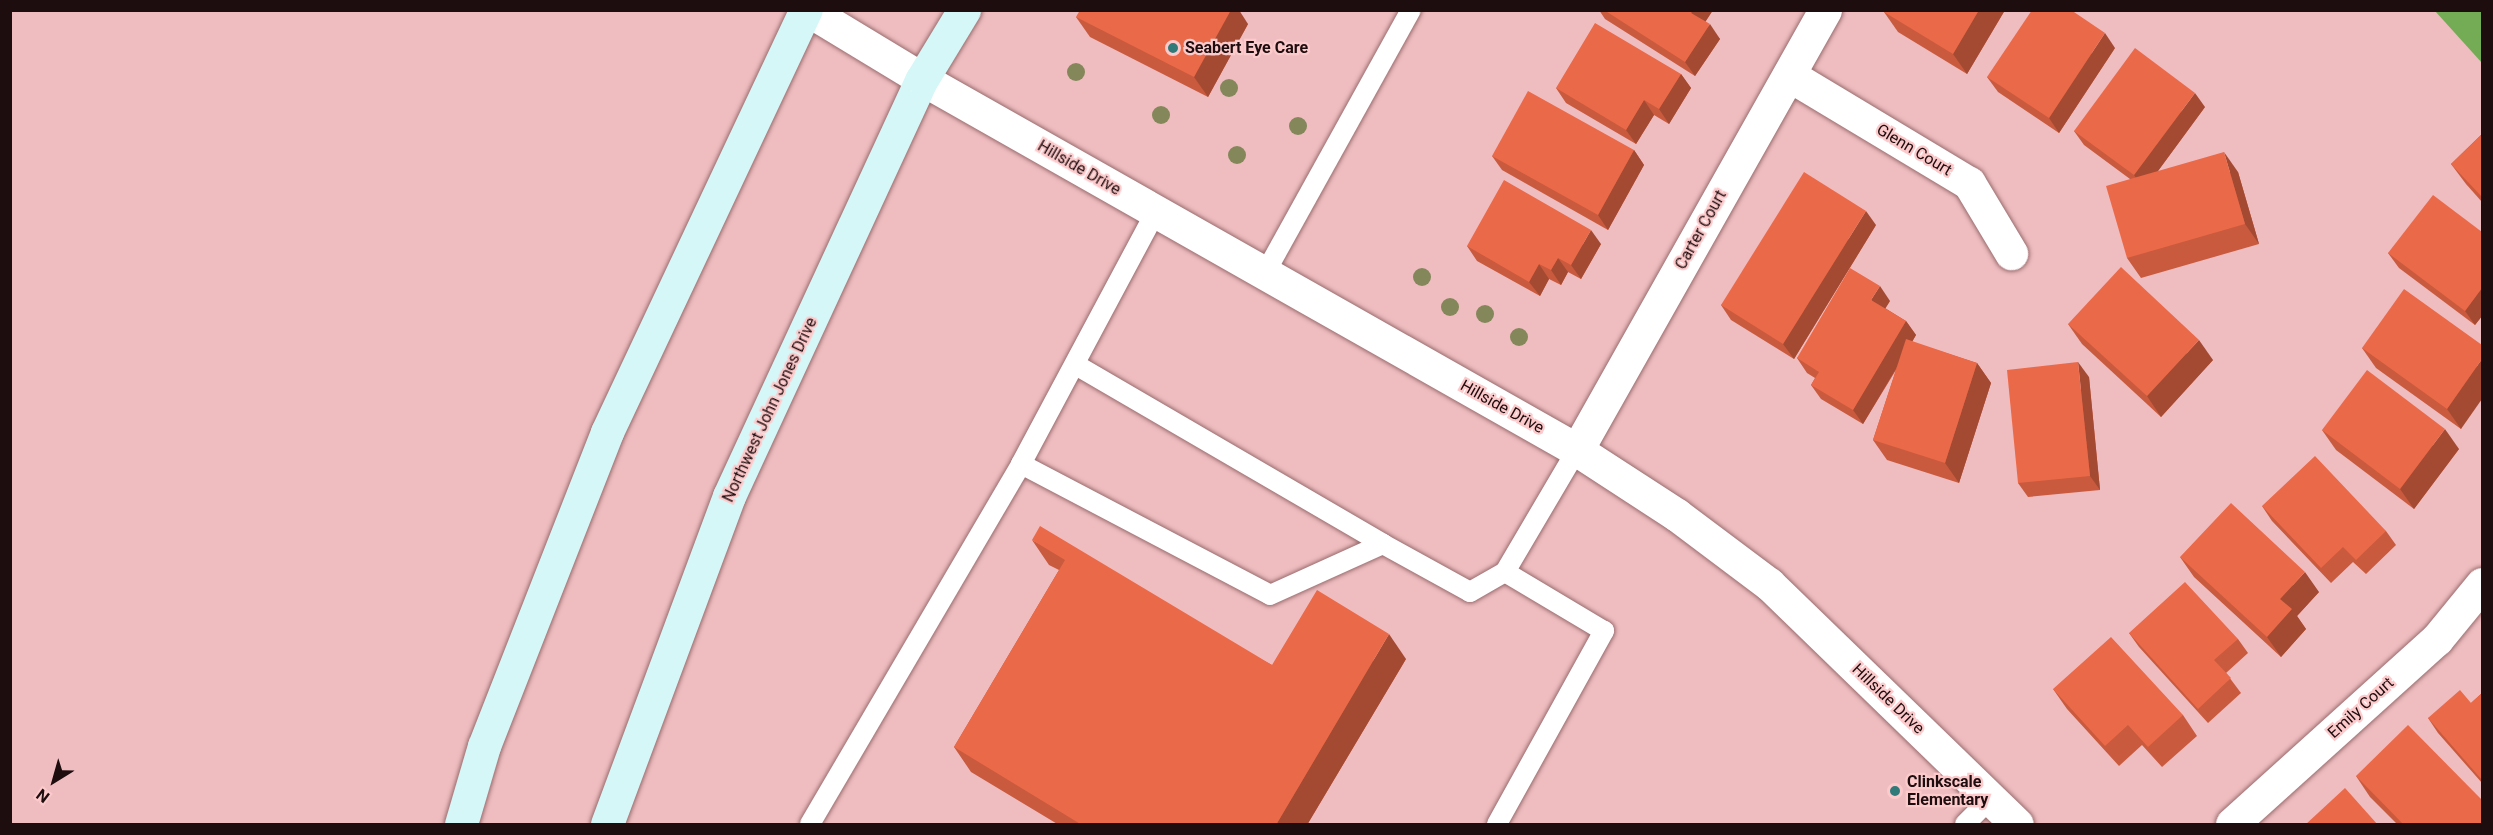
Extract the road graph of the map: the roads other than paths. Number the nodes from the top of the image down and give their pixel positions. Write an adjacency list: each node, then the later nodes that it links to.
1 (807, 10): 6 (street, Hillside Drive); 17 (main road)
2 (964, 10): 6 (main road, Northwest John Jones Drive)
3 (1411, 10): 9 (lane)
4 (1825, 10): 5 (street, Carter Court)
5 (1789, 75): 8 (street, Glenn Court); 11 (street, Carter Court)
6 (922, 79): 7 (street, Hillside Drive); 18 (main road, Northwest John Jones Drive)
7 (1155, 213): 9 (street, Hillside Drive); 10 (lane)
8 (2011, 253)
9 (1264, 274): 11 (street, Hillside Drive)
10 (1076, 365): 12 (lane); 13 (lane)
11 (1577, 450): 14 (lane); 16 (street, Hillside Drive)
12 (1022, 464): 13 (lane); 19 (lane)
13 (1383, 544): 14 (lane)
14 (1505, 572): 20 (lane)
15 (2482, 584): 23 (street, Emily Court)
16 (1991, 798): 21 (lane); 22 (street, Hillside Drive)
17 (461, 825)
18 (607, 825)
19 (810, 825)
20 (1497, 825)
21 (1965, 825)
22 (2017, 825)
23 (2232, 825)

